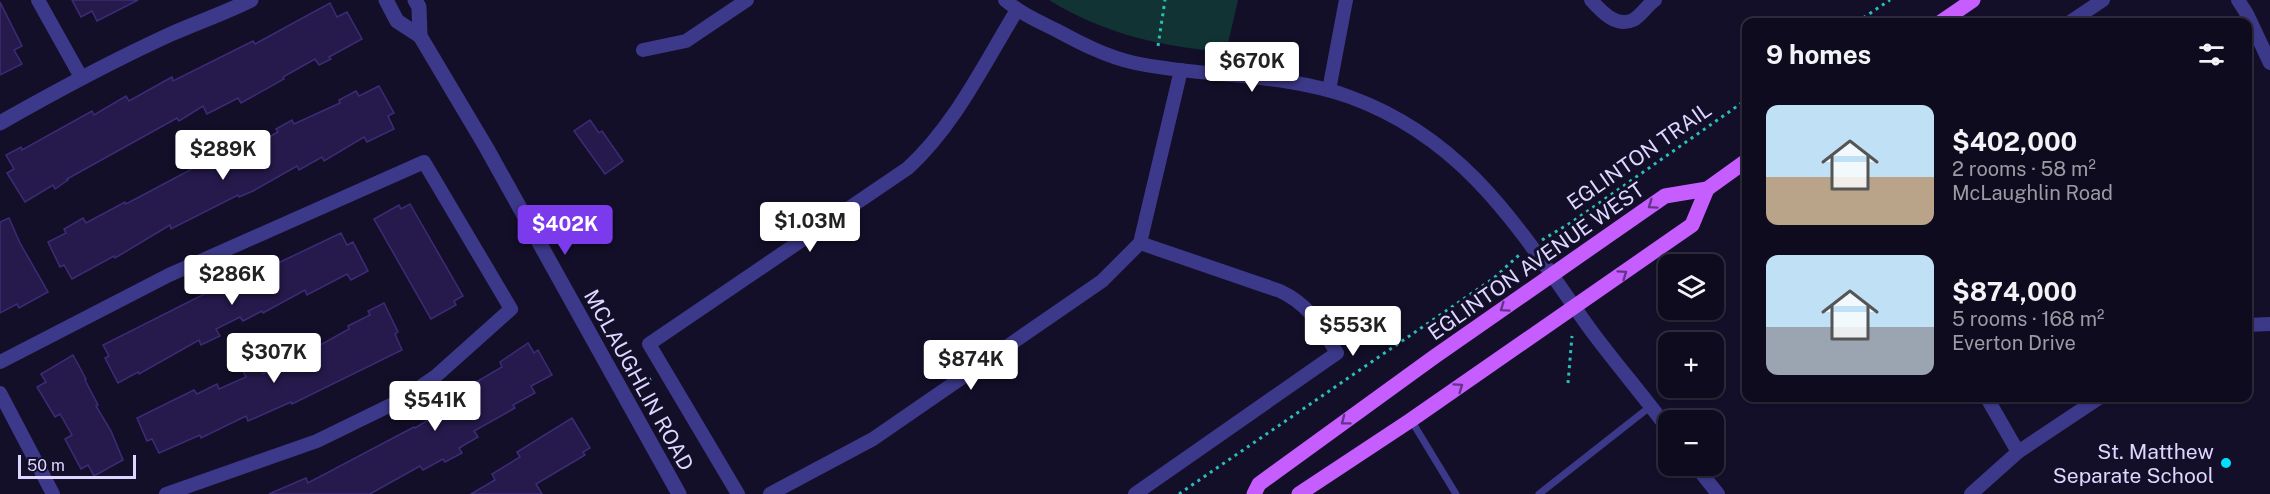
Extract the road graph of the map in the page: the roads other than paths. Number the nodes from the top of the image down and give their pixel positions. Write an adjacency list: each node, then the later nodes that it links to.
1 (38, 0): 22 (street)
2 (251, 0): 22 (street)
3 (386, 0): 18 (street, MCLAUGHLIN ROAD)
4 (415, 0): 18 (street, MCLAUGHLIN ROAD)
5 (747, 0): 19 (street)
6 (1005, 0): 13 (street)
7 (1346, 0): 23 (street)
8 (1591, 0): 9 (street)
9 (1655, 0)
10 (1973, 0): 14 (main road)
11 (2103, 0): 15 (street)
12 (2238, 0): 16 (street)
13 (1017, 10): 21 (street); 44 (street)
14 (1947, 18)
15 (2076, 18)
16 (2249, 18)
17 (2252, 25): 20 (street)
18 (420, 36): 43 (street, MCLAUGHLIN ROAD)
19 (642, 50)
20 (2270, 63)
21 (1181, 70): 23 (street); 27 (street)
22 (81, 77): 24 (street)
23 (1329, 90): 28 (street)
24 (0, 123)
25 (1742, 164): 26 (main road, EGLINTON AVENUE WEST)
26 (1707, 189): 28 (main road, EGLINTON AVENUE WEST, one-way to 28); 29 (main road, one-way to 26)
27 (1140, 243): 45 (street); 46 (street)
28 (1552, 274): 29 (street); 47 (main road, EGLINTON AVENUE WEST, one-way to 47)
29 (1575, 307): 36 (street); 38 (main road, one-way to 29)
30 (2270, 324): 31 (street)
31 (2252, 326)
32 (0, 362): 42 (street)
33 (0, 393): 41 (street)
34 (1989, 402): 39 (street)
35 (2093, 402): 39 (street)
36 (1651, 406): 37 (street); 50 (lane)
37 (1658, 415)
38 (1411, 420): 48 (main road); 49 (lane)
39 (2018, 452): 52 (street)
40 (1704, 476): 51 (street)
41 (52, 494)
42 (166, 494)
43 (679, 494)
44 (738, 494)
45 (770, 494)
46 (1135, 494)
47 (1254, 494)
48 (1299, 494)
49 (1456, 494)
50 (1539, 494)
51 (1718, 494)
52 (1971, 494)

